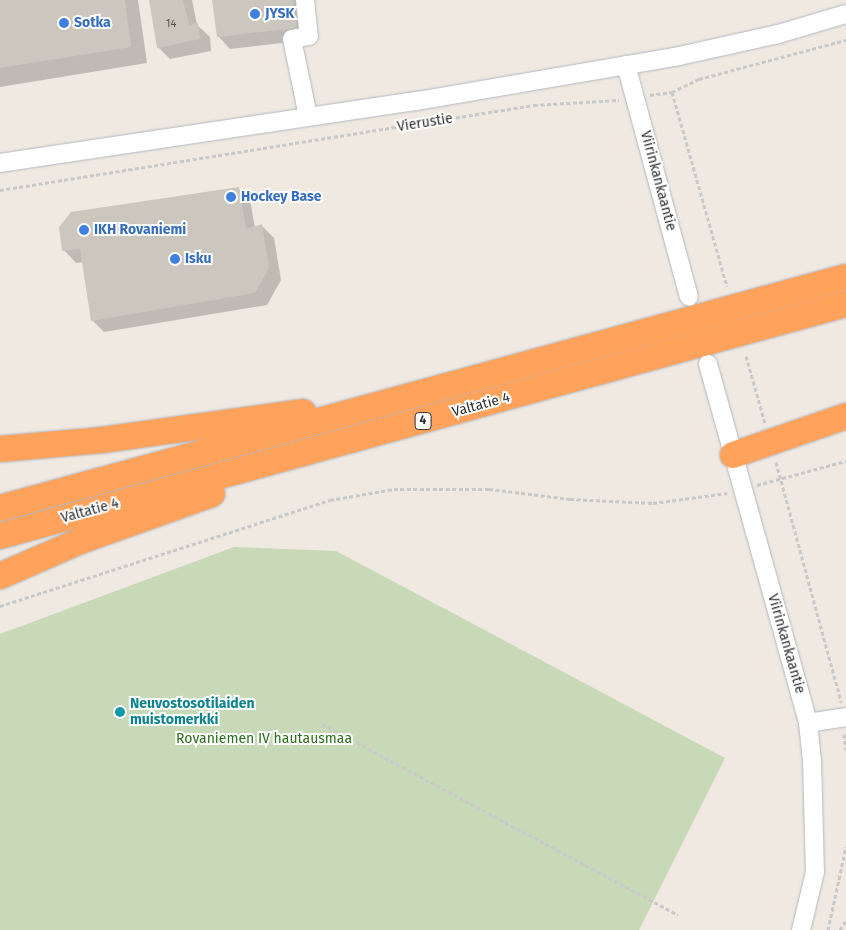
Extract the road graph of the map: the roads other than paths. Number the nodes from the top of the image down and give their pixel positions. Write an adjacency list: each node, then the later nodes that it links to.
1 (305, 0): 4 (street)
2 (846, 14): 3 (street, Vierustie)
3 (626, 65): 4 (street, Vierustie); 7 (street, Viirinkankaantie)
4 (308, 116): 5 (street, Vierustie)
5 (0, 163)
6 (846, 277): 10 (highway, Valtatie 4 / 4)
7 (689, 297)
8 (846, 304): 12 (highway, Valtatie 4 / 4)
9 (708, 364): 14 (street, Viirinkankaantie)
10 (385, 403): 13 (highway); 15 (highway, Valtatie 4 / 4)
11 (846, 416): 14 (highway)
12 (392, 430): 16 (highway, Valtatie 4 / 4); 17 (highway)
13 (0, 449)
14 (733, 455): 19 (street, Viirinkankaantie)
15 (0, 508)
16 (0, 536)
17 (0, 576)
18 (844, 718): 19 (street)
19 (808, 724): 20 (street, Viirinkankaantie)
20 (800, 930)

